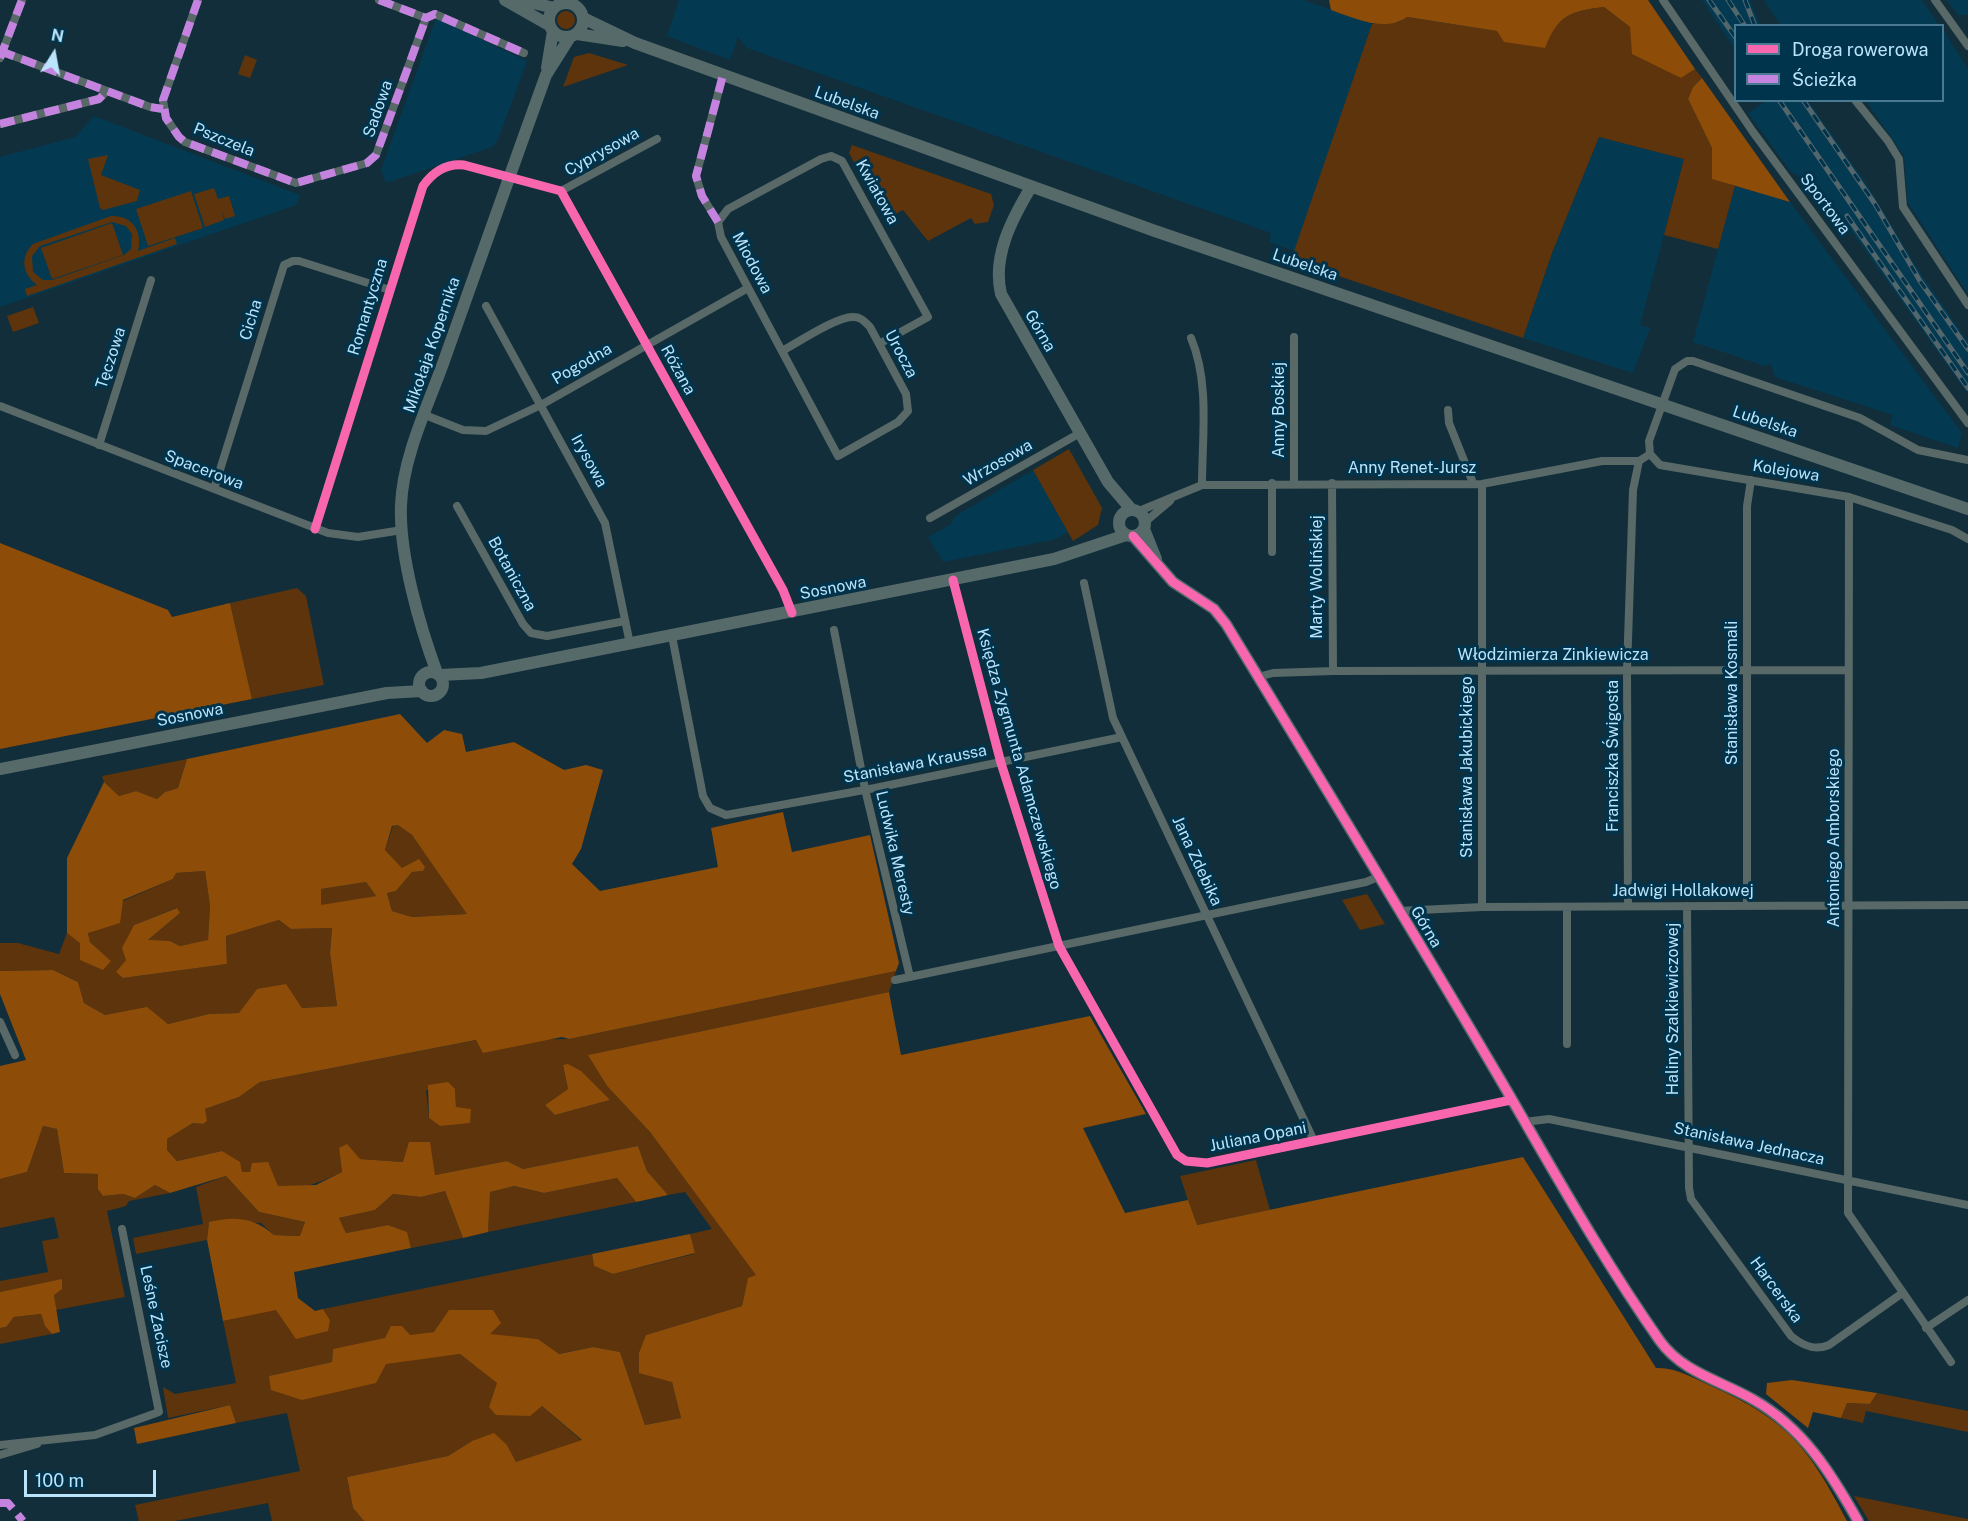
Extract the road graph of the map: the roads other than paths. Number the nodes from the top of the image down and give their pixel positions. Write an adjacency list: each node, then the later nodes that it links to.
1 (22, 0): 17 (street)
2 (198, 0): 22 (street)
3 (379, 0): 11 (street)
4 (504, 0): 12 (street)
5 (521, 0): 9 (street)
6 (1663, 0): 45 (street, Sportowa)
7 (1935, 0): 15 (street)
8 (568, 2): 9 (street); 10 (street)
9 (554, 8): 12 (street)
10 (581, 9): 13 (street); 14 (street, Lubelska)
11 (426, 18): 16 (street); 26 (street, Sadowa)
12 (551, 28): 13 (street); 18 (street, Mikołaja Kopernika)
13 (573, 35): 14 (street, Lubelska); 18 (street, Mikołaja Kopernika)
14 (635, 43): 19 (street, Lubelska)
15 (1968, 46)
16 (524, 53)
17 (1, 54): 20 (street)
18 (546, 75): 25 (street, Mikołaja Kopernika)
19 (723, 75): 27 (street, Lubelska); 29 (street, Miodowa)
20 (107, 92): 22 (street); 23 (street)
21 (1857, 102): 33 (street)
22 (163, 110): 26 (street, Pszczela)
23 (0, 124)
24 (657, 139): 28 (street, Cyprysowa)
25 (510, 176): 28 (street); 32 (street, Romantyczna); 44 (street, Mikołaja Kopernika)
26 (288, 182)
27 (1031, 187): 40 (street, Lubelska); 46 (street, Górna)
28 (561, 191): 37 (street, Różana)
29 (718, 222): 31 (street, Miodowa); 38 (street, Kwiatowa)
30 (151, 280): 47 (street, Tęczowa)
31 (748, 288): 37 (street, Pogodna); 39 (street, Miodowa)
32 (390, 290): 58 (street, Cicha); 64 (street, Romantyczna)
33 (1968, 305)
34 (486, 306): 41 (street, Irysowa)
35 (1294, 337): 54 (street, Anny Boskiej)
36 (1191, 338): 57 (street)
37 (646, 344): 41 (street, Pogodna); 70 (street, Różana)
38 (879, 344): 39 (street, Urocza); 49 (street, Urocza)
39 (782, 351): 49 (street, Miodowa)
40 (1661, 404): 48 (street); 50 (street); 61 (street, Lubelska)
41 (541, 405): 44 (street, Pogodna); 71 (street, Irysowa)
42 (0, 406): 47 (street, Spacerowa)
43 (1449, 410): 56 (street, Stanisława Jakubickiego)
44 (425, 415): 65 (street, Mikołaja Kopernika)
45 (1968, 423)
46 (1080, 433): 62 (street, Wrzosowa); 63 (street, Górna)
47 (99, 445): 58 (street, Spacerowa)
48 (1650, 454): 51 (street); 52 (street, Kolejowa)
49 (838, 456)
50 (1968, 460)
51 (1639, 462): 56 (street, Anny Renet-Jursz); 77 (street, Franciszka Świgosta)
52 (1751, 480): 59 (street, Kolejowa); 76 (street, Stanisława Kosmali)
53 (1272, 483): 54 (street, Anny Renet-Jursz); 57 (street, Anny Renet-Jursz); 67 (street)
54 (1294, 483): 55 (street, Anny Renet-Jursz)
55 (1332, 483): 56 (street, Anny Renet-Jursz); 79 (street, Marty Wolińskiej)
56 (1478, 484): 80 (street, Stanisława Jakubickiego)
57 (1202, 485): 63 (street, Anny Renet-Jursz)
58 (213, 489): 64 (street, Spacerowa)
59 (1849, 497): 66 (street, Kolejowa); 78 (street, Antoniego Amborskiego)
60 (457, 506): 71 (street, Botaniczna)
61 (1968, 509)
62 (930, 518)
63 (1132, 523): 68 (street, Sosnowa); 83 (street, Górna)
64 (315, 529): 65 (street, Spacerowa)
65 (402, 530): 73 (street, Mikołaja Kopernika)
66 (1968, 539)
67 (1272, 552)
68 (953, 580): 70 (street, Sosnowa); 87 (street, Księdza Zygmunta Adamczewskiego)
69 (1084, 583): 86 (street, Jana Zdebika)
70 (792, 613): 74 (street, Sosnowa)
71 (625, 621): 75 (street, Irysowa)
72 (834, 630): 89 (street, Ludwika Meresty)
73 (422, 633): 81 (street, Mikołaja Kopernika); 84 (street, Mikołaja Kopernika)
74 (672, 636): 75 (street, Sosnowa); 89 (street, Stanisława Kraussa)
75 (630, 644): 82 (street, Sosnowa)
76 (1746, 669): 77 (street, Włodzimierza Zinkiewicza); 78 (street, Włodzimierza Zinkiewicza); 91 (street, Stanisława Kosmali)
77 (1628, 670): 80 (street, Włodzimierza Zinkiewicza); 93 (street, Franciszka Świgosta)
78 (1848, 670): 95 (street, Antoniego Amborskiego)
79 (1333, 671): 80 (street, Włodzimierza Zinkiewicza); 83 (street, Włodzimierza Zinkiewicza)
80 (1482, 671): 96 (street, Stanisława Jakubickiego)
81 (439, 674): 82 (street, Sosnowa); 84 (street); 85 (street)
82 (481, 674): 85 (street, Sosnowa)
83 (1258, 677): 90 (street, Górna)
84 (421, 682): 85 (street); 88 (street, Sosnowa)
85 (443, 689)
86 (1122, 737): 87 (street, Stanisława Kraussa); 99 (street, Jana Zdebika)
87 (1001, 763): 89 (street, Stanisława Kraussa); 100 (street, Księdza Zygmunta Adamczewskiego)
88 (0, 769)
89 (865, 789): 101 (street, Ludwika Meresty)
90 (1378, 877): 98 (street, Górna); 99 (street)
91 (1748, 905): 94 (street, Jadwigi Hollakowej); 95 (street, Jadwigi Hollakowej)
92 (1968, 905): 95 (street, Jadwigi Hollakowej)
93 (1628, 906): 94 (street, Jadwigi Hollakowej); 97 (street, Jadwigi Hollakowej)
94 (1687, 906): 109 (street, Haliny Szalkiewiczowej)
95 (1849, 906): 110 (street, Antoniego Amborskiego)
96 (1482, 907): 97 (street, Jadwigi Hollakowej); 98 (street, Jadwigi Hollakowej)
97 (1567, 907): 104 (street)
98 (1399, 911): 106 (street, Górna)
99 (1205, 915): 100 (street); 108 (street, Jana Zdebika)
100 (1059, 946): 101 (street); 108 (street, Juliana Opani)
101 (910, 977): 102 (street)
102 (895, 980)
103 (0, 1022): 105 (street)
104 (1567, 1044)
105 (15, 1054)
106 (1511, 1100): 107 (street, Górna); 108 (street, Juliana Opani)
107 (1524, 1122): 109 (street, Stanisława Jednacza); 120 (street, Górna)
108 (1314, 1141)
109 (1689, 1147): 110 (street, Stanisława Jednacza); 113 (street, Harcerska)
110 (1850, 1180): 111 (street, Stanisława Jednacza); 113 (street, Antoniego Amborskiego)
111 (1968, 1205)
112 (122, 1229): 117 (street, Leśne Zacisze)
113 (1901, 1294): 115 (street, Antoniego Amborskiego)
114 (1968, 1300): 115 (street)
115 (1926, 1328): 116 (street, Antoniego Amborskiego)
116 (1951, 1362)
117 (47, 1441): 118 (street); 119 (street)
118 (0, 1445)
119 (0, 1455)
120 (1858, 1521)

